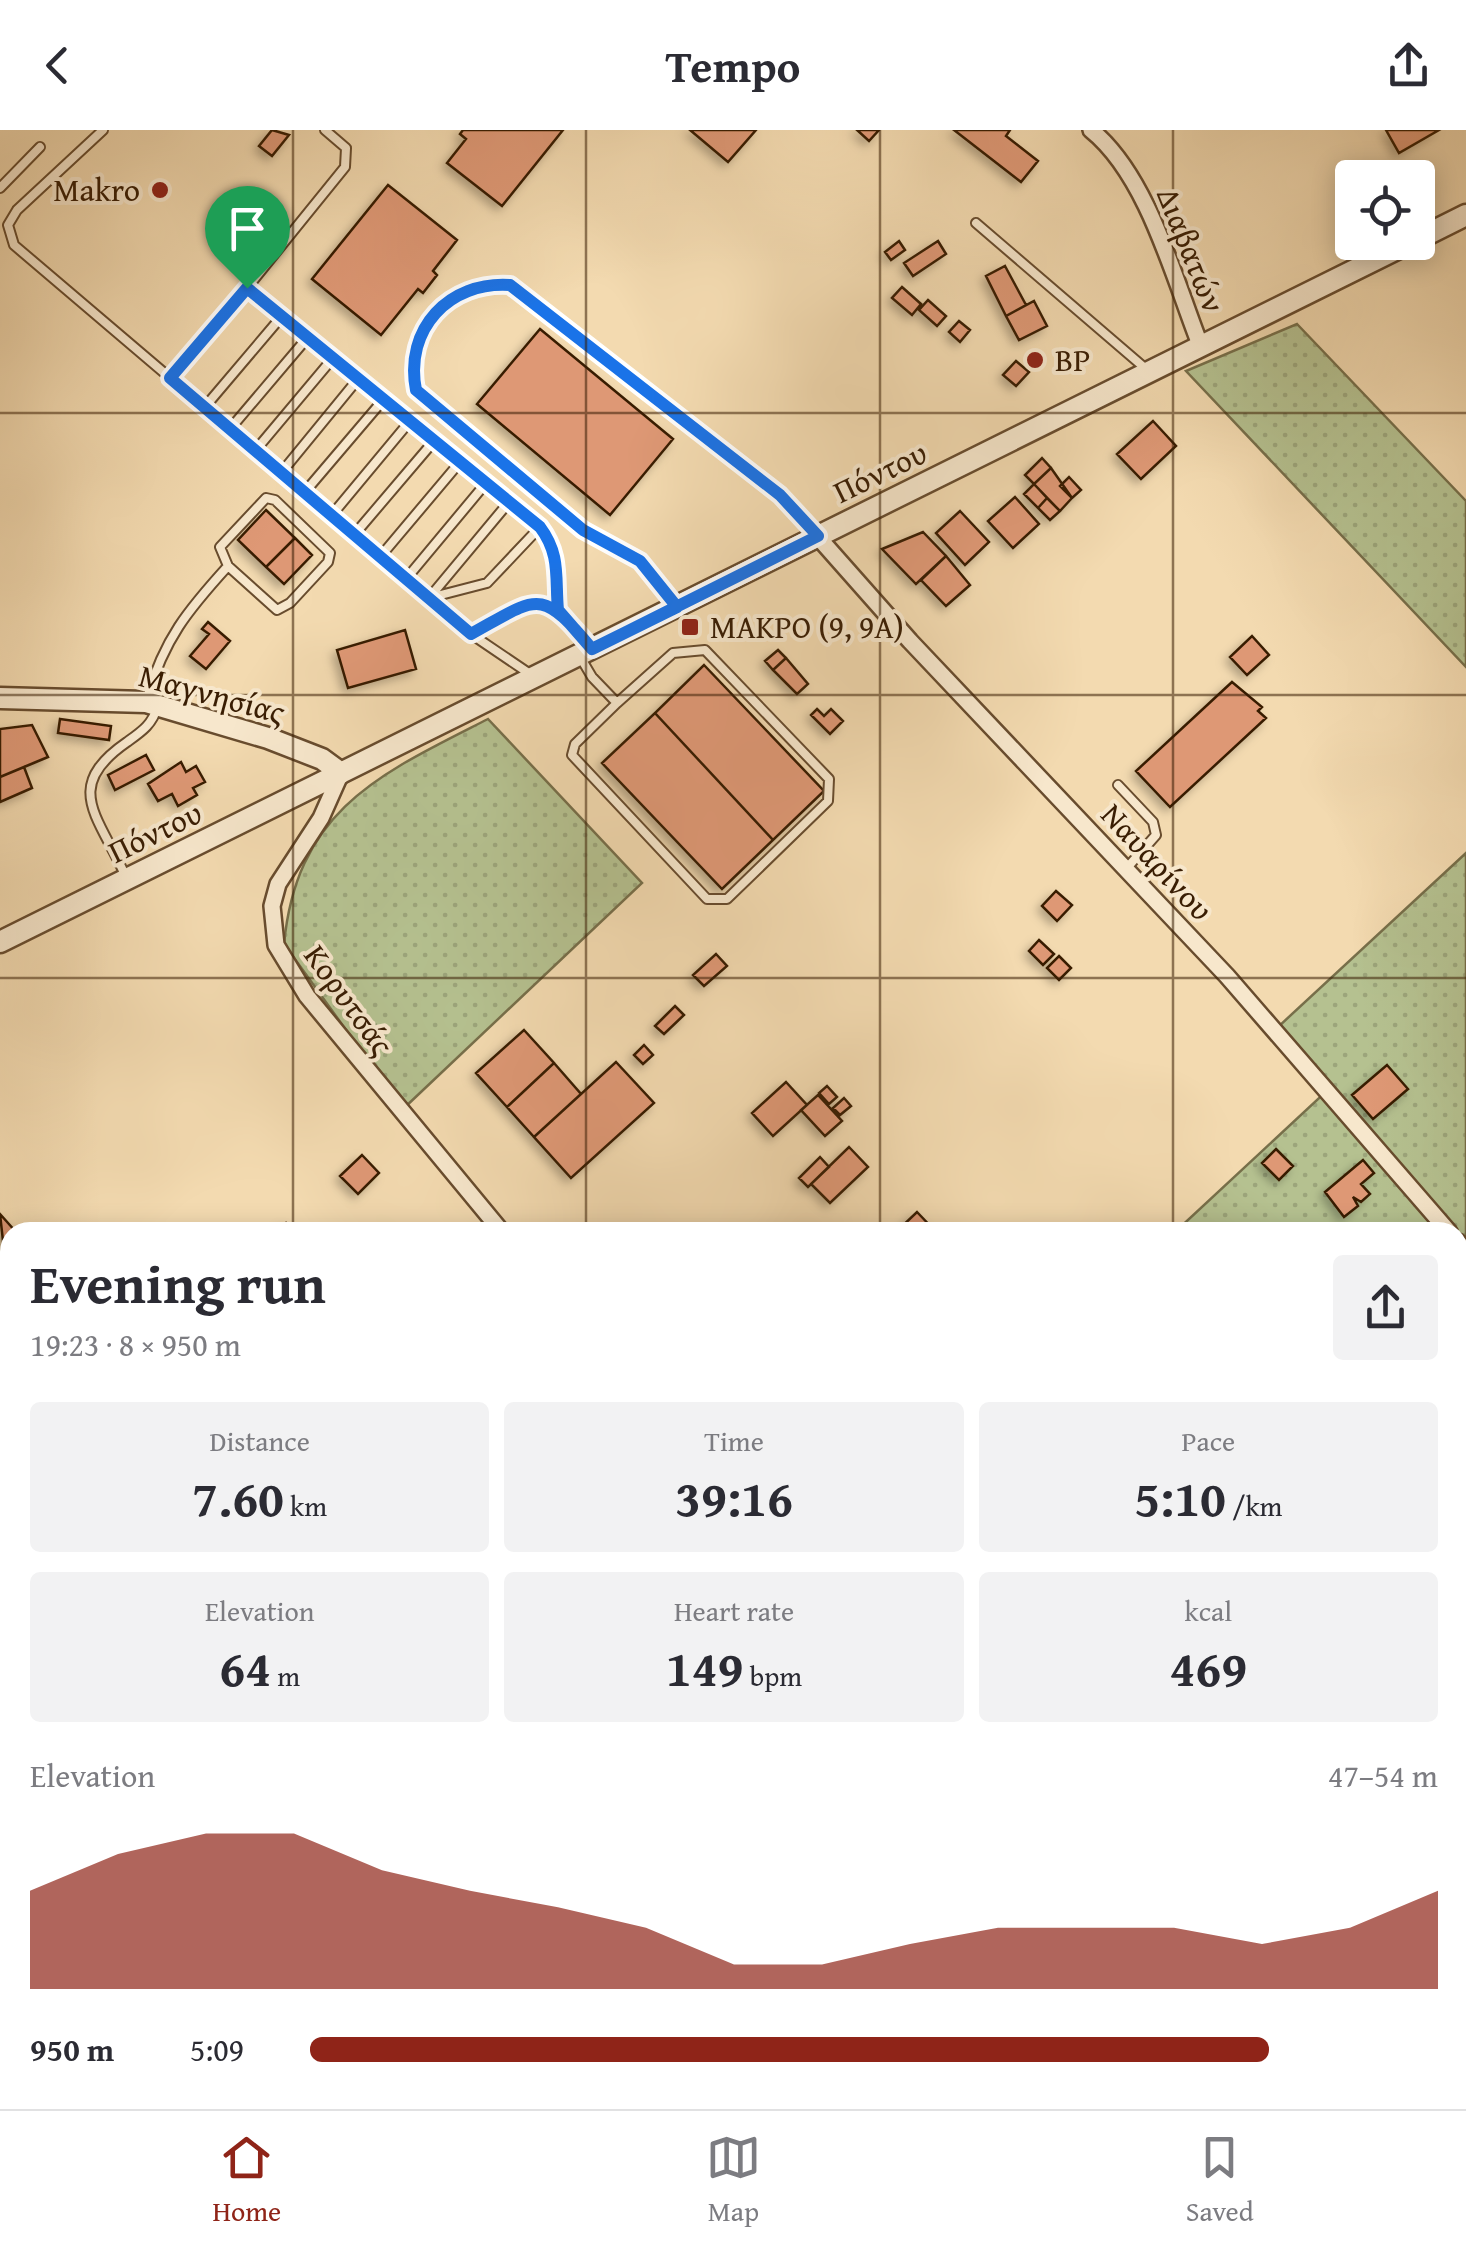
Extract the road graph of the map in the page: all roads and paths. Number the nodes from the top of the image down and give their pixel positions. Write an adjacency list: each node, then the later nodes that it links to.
1 (103, 130): 16 (lane)
2 (325, 130): 10 (lane)
3 (1091, 130): 13 (street, Διαβατών)
4 (40, 147): 5 (lane)
5 (0, 188)
6 (1466, 215): 8 (street, Πόντου)
7 (976, 223): 15 (lane)
8 (1435, 230)
9 (1376, 260): 13 (street, Πόντου)
10 (247, 288): 11 (lane); 16 (lane)
11 (282, 316): 12 (lane); 19 (lane)
12 (308, 338): 14 (lane); 21 (lane)
13 (1201, 347): 15 (street, Πόντου)
14 (333, 358): 17 (lane); 23 (lane)
15 (1150, 372): 32 (street, Πόντου)
16 (170, 378): 19 (lane)
17 (358, 379): 18 (lane); 25 (lane)
18 (384, 400): 20 (lane); 27 (lane)
19 (204, 408): 21 (lane)
20 (410, 421): 22 (lane); 29 (lane)
21 (230, 430): 23 (lane)
22 (434, 441): 24 (lane); 31 (lane)
23 (255, 451): 25 (lane)
24 (460, 462): 26 (lane); 33 (lane)
25 (281, 473): 27 (lane)
26 (486, 483): 28 (lane); 35 (lane)
27 (304, 492): 29 (lane)
28 (509, 502): 30 (lane); 36 (lane)
29 (331, 516): 31 (lane)
30 (540, 527): 36 (lane); 38 (lane)
31 (354, 535): 33 (lane)
32 (818, 536): 37 (street, Πόντου); 37 (lane); 47 (street, Ναυαρίνου)
33 (380, 557): 35 (lane)
34 (228, 566): 34 (lane); 44 (lane)
35 (406, 579): 36 (lane)
36 (428, 598): 39 (lane)
37 (677, 607): 40 (street, Πόντου)
38 (558, 610): 39 (lane); 40 (lane)
39 (471, 634): 41 (lane)
40 (586, 652): 41 (street, Πόντου); 43 (lane)
41 (534, 677): 45 (street, Πόντου)
42 (0, 698): 44 (street, Μαγνησίας)
43 (617, 703): 43 (lane)
44 (152, 704): 45 (street, Μαγνησίας); 48 (lane)
45 (341, 773): 48 (street, Πόντου); 50 (street, Κορυτσάς)
46 (1118, 785): 47 (lane)
47 (1126, 869): 51 (street, Ναυαρίνου)
48 (126, 880): 49 (street, Πόντου)
49 (0, 942)
50 (494, 1222)
51 (1440, 1222)

